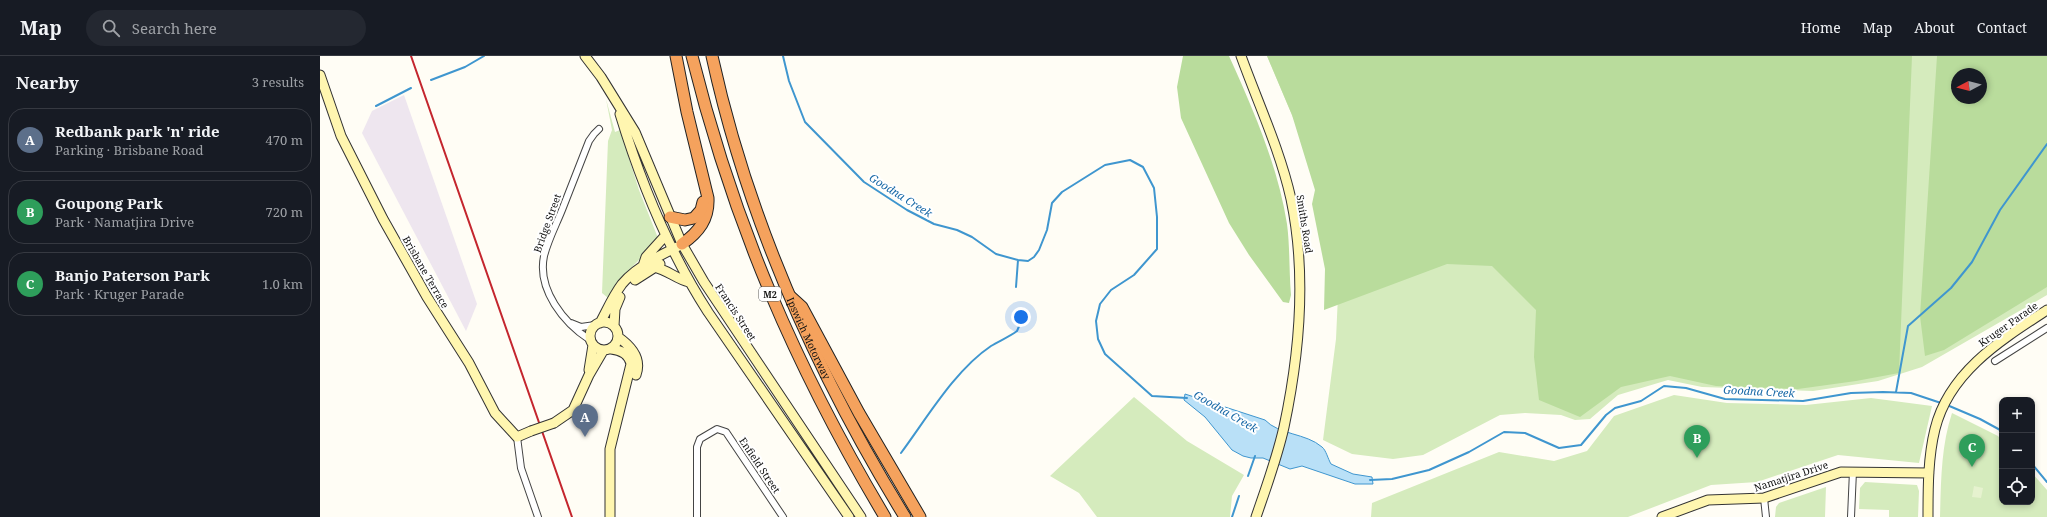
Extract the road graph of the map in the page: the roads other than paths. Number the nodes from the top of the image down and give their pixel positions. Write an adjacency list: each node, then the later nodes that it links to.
1 (585, 56): 8 (main road, Francis Street)
2 (676, 56): 11 (highway)
3 (692, 56): 43 (highway, Ipswich Motorway / M2)
4 (712, 56): 19 (highway, Ipswich Motorway / M2)
5 (1241, 56): 32 (main road, Smiths Road)
6 (320, 75): 9 (main road, Brisbane Terrace)
7 (320, 88): 9 (main road, Brisbane Terrace)
8 (618, 106): 12 (main road, Francis Street); 13 (main road, Francis Street)
9 (330, 108): 31 (main road, Brisbane Terrace)
10 (600, 130): 21 (street, Bridge Street)
11 (700, 168): 12 (highway); 14 (highway)
12 (670, 217): 14 (main road, Francis Street)
13 (665, 236): 15 (main road, Francis Street); 16 (main road)
14 (682, 244): 15 (main road); 42 (main road, Francis Street)
15 (673, 252): 16 (main road); 17 (main road); 18 (main road, Francis Street)
16 (644, 266): 22 (main road)
17 (654, 267): 18 (main road); 23 (main road)
18 (689, 282): 41 (main road, Francis Street)
19 (789, 295): 44 (highway, Ipswich Motorway / M2); 45 (highway)
20 (2047, 310): 34 (main road, Kruger Parade)
21 (571, 323): 22 (street); 26 (street, Bridge Street)
22 (597, 324): 23 (main road); 26 (main road)
23 (614, 326): 25 (main road)
24 (2047, 328): 28 (street)
25 (618, 337): 27 (main road); 30 (main road)
26 (591, 343): 27 (main road); 29 (main road)
27 (607, 350): 29 (main road); 30 (main road)
28 (1995, 362)
29 (589, 375): 31 (main road, bridge)
30 (623, 400): 38 (main road)
31 (517, 437): 37 (street)
32 (1269, 466): 46 (main road, Smiths Road); 47 (main road, Smiths Road)
33 (1853, 471): 34 (main road, Namatjira Drive); 35 (main road, Namatjira Drive); 49 (street)
34 (1929, 473): 50 (main road)
35 (1764, 498): 36 (main road, Namatjira Drive); 48 (street)
36 (1668, 516)
37 (538, 517)
38 (610, 517)
39 (697, 517): 40 (street, Enfield Street)
40 (783, 517)
41 (849, 517)
42 (861, 517)
43 (885, 517)
44 (905, 517)
45 (920, 517)
46 (1250, 517)
47 (1256, 517)
48 (1766, 517)
49 (1851, 517)
50 (1928, 517)

